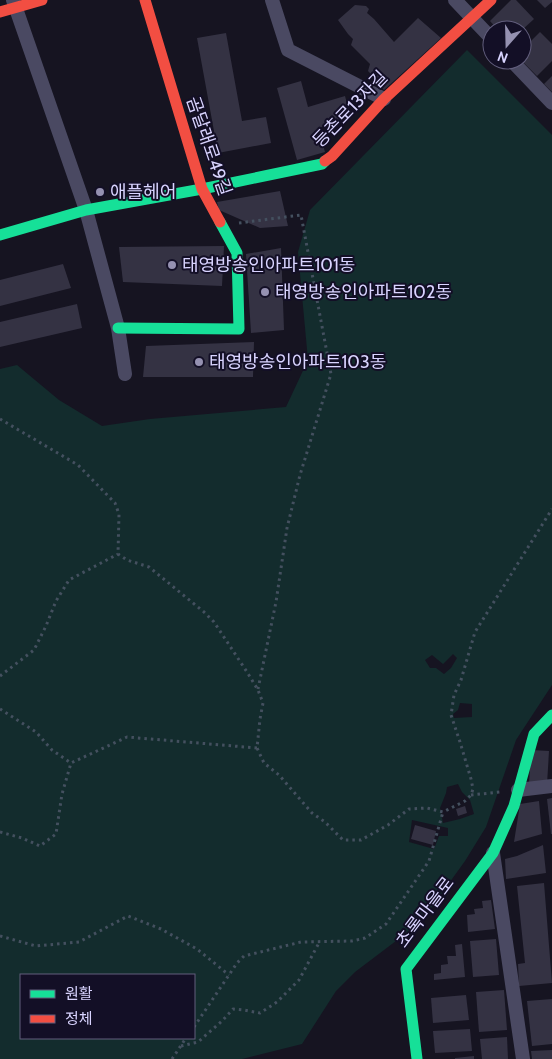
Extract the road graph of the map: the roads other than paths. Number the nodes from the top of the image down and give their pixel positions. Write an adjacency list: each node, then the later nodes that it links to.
1 (42, 0): 6 (street)
2 (145, 0): 13 (street, 곰달래로49길)
3 (272, 0): 11 (street)
4 (455, 0): 8 (street)
5 (492, 0): 8 (street, 등촌로13자길)
6 (14, 4): 7 (street); 14 (street)
7 (0, 12)
8 (472, 18): 9 (street); 11 (street, 등촌로13자길)
9 (482, 28)
10 (520, 70): 12 (street)
11 (384, 99): 13 (street, 등촌로13자길)
12 (552, 104)
13 (202, 189): 14 (street, 등촌로13자길); 16 (street, 곰달래로49길)
14 (86, 210): 15 (street, 등촌로13자길); 16 (street)
15 (0, 235)
16 (118, 328): 17 (street)
17 (125, 374)
18 (552, 715): 20 (street, 초록마을로)
19 (552, 786): 20 (street)
20 (518, 790): 21 (street, 초록마을로)
21 (493, 853): 22 (street, 초록마을로); 23 (street)
22 (417, 1059)
23 (523, 1059)

